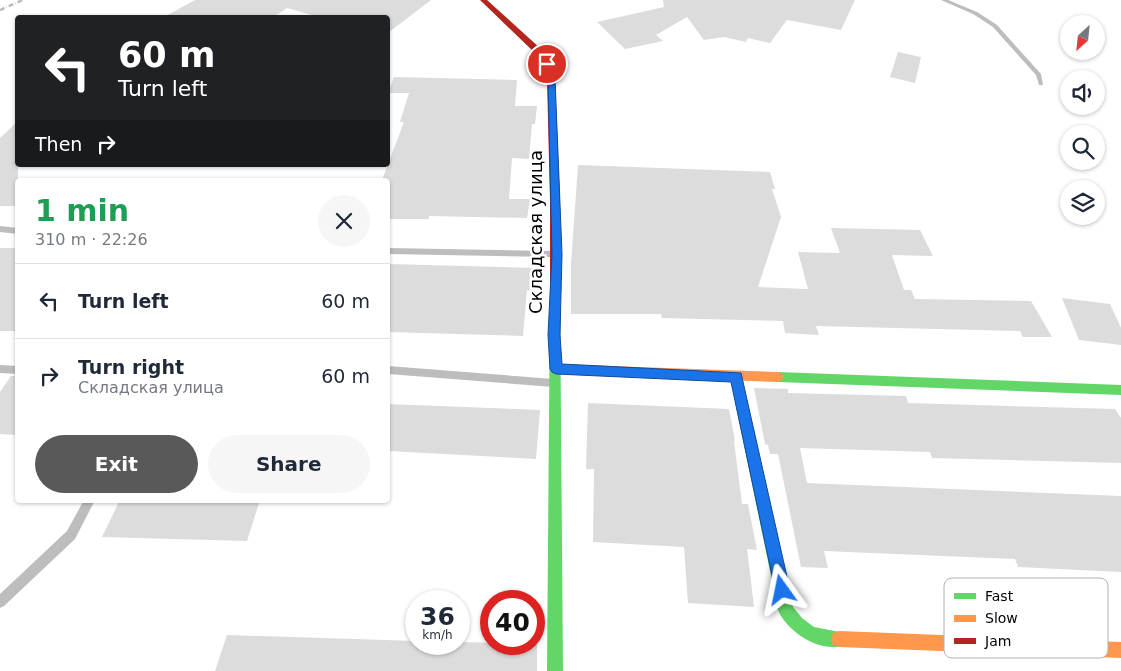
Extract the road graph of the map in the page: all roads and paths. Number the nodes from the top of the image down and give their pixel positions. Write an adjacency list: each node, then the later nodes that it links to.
1 (483, 0): 7 (street, Складская улица)
2 (944, 0): 3 (lane)
3 (1041, 84)
4 (0, 229): 5 (lane)
5 (15, 231)
6 (390, 251): 7 (lane)
7 (557, 254): 9 (street, Складская улица)
8 (0, 369): 10 (lane)
9 (556, 369): 12 (street); 13 (street, Складская улица)
10 (15, 370)
11 (390, 370): 13 (lane)
12 (736, 377): 14 (street); 17 (street)
13 (554, 383): 20 (street, Складская улица)
14 (1121, 390)
15 (88, 503): 16 (lane)
16 (0, 602)
17 (944, 644)
18 (1108, 650): 19 (street)
19 (1121, 650)
20 (555, 671)

